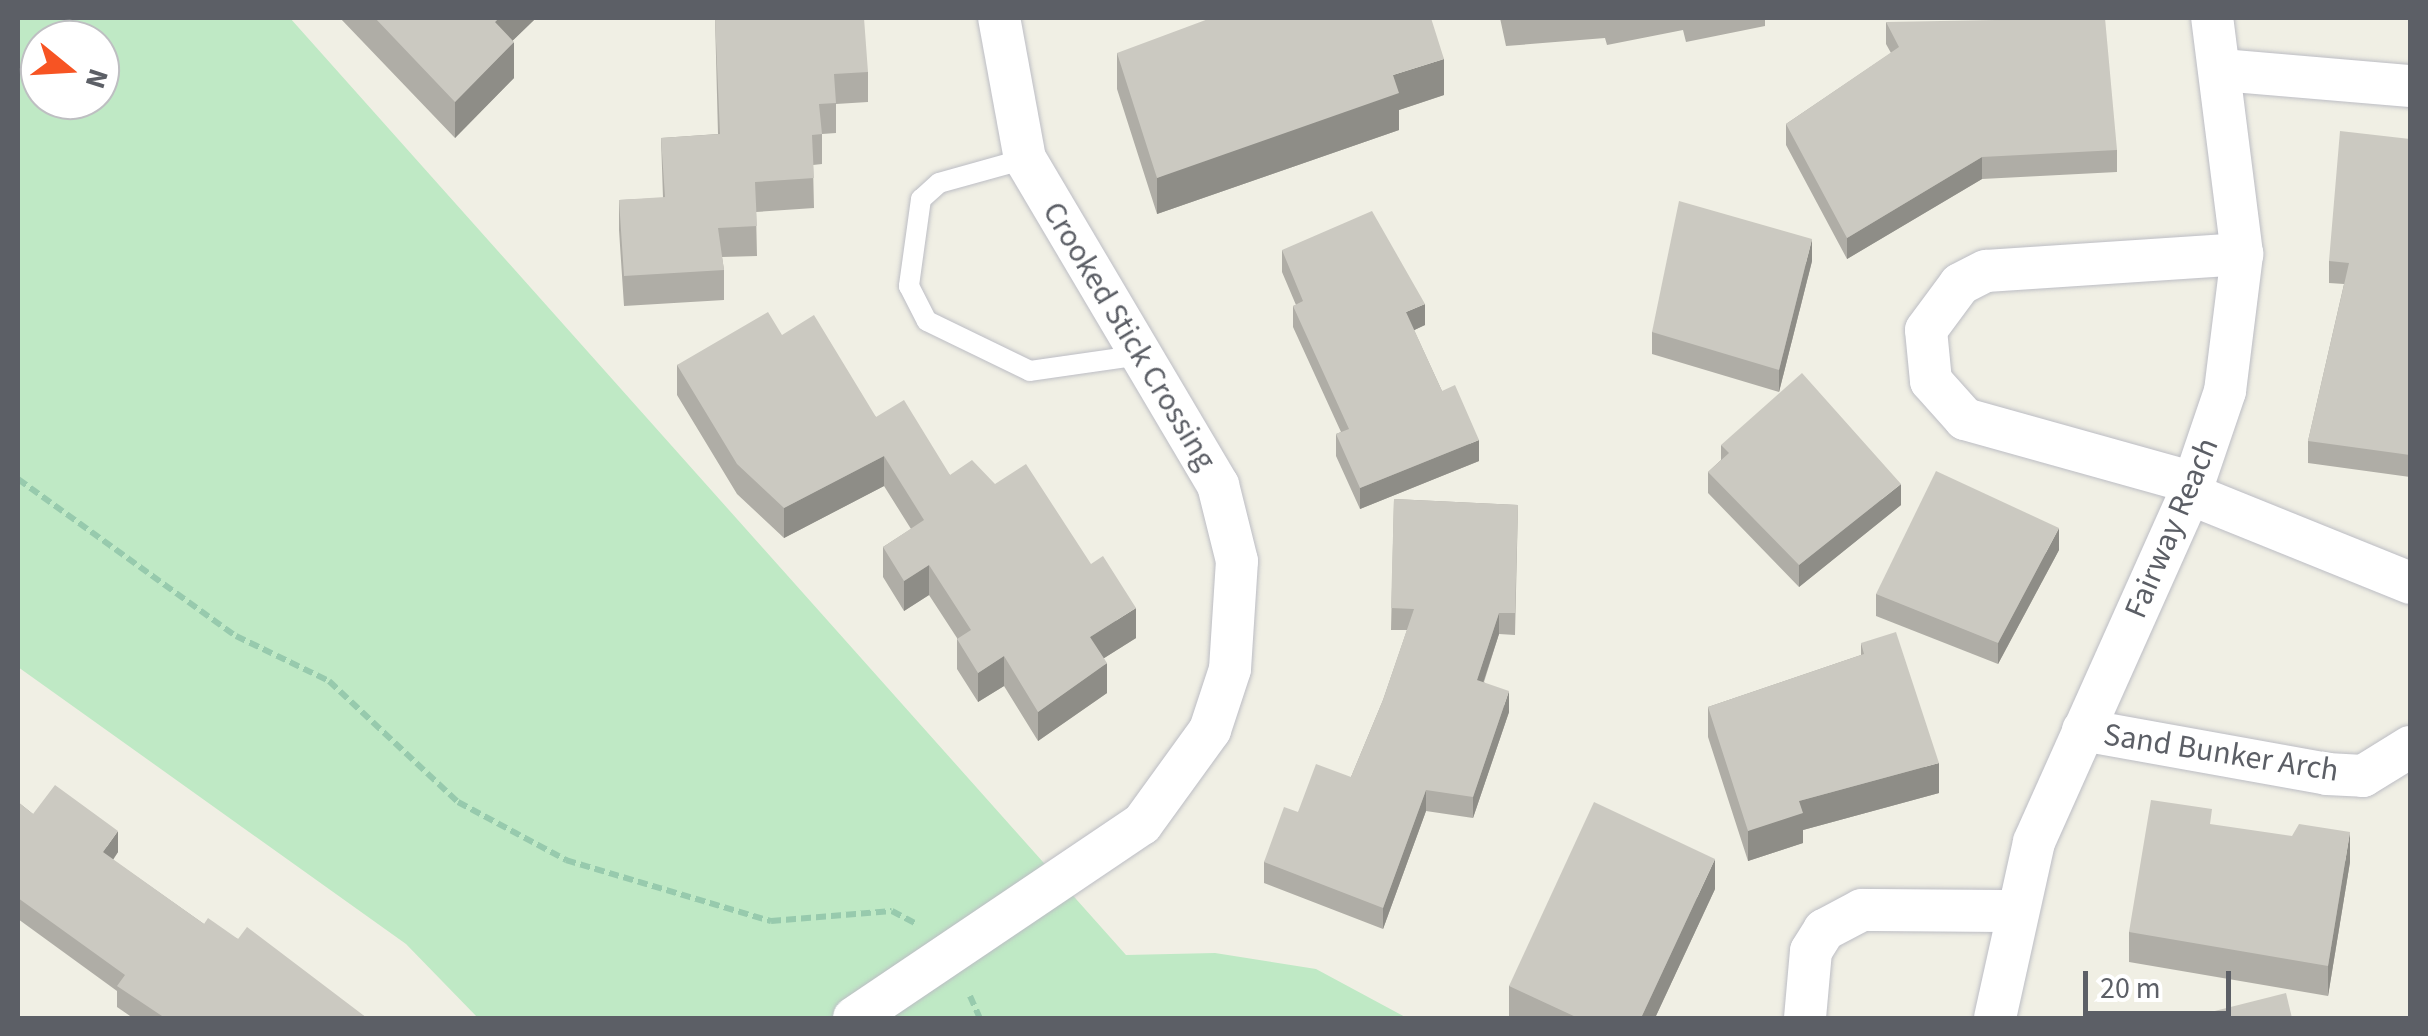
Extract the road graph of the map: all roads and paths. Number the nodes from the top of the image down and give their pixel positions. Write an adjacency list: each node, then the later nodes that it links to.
1 (999, 18): 5 (street, Crooked Stick Crossing)
2 (2212, 18): 3 (street, Fairway Reach)
3 (2222, 70): 4 (street); 6 (street, Fairway Reach)
4 (2410, 86)
5 (1025, 158): 7 (street, Crooked Stick Crossing); 7 (lane)
6 (2242, 254): 9 (street, Fairway Reach); 9 (street)
7 (1145, 354): 14 (street, Crooked Stick Crossing)
8 (18, 479): 14 (path)
9 (2192, 489): 10 (street); 11 (street, Fairway Reach)
10 (2410, 582)
11 (2083, 730): 12 (street, Sand Bunker Arch); 13 (street, Fairway Reach)
12 (2410, 747)
13 (2014, 911): 17 (street); 18 (street, Fairway Reach)
14 (946, 958): 15 (street, Crooked Stick Crossing); 16 (path)
15 (854, 1018)
16 (980, 1018)
17 (1805, 1018)
18 (1995, 1018)

